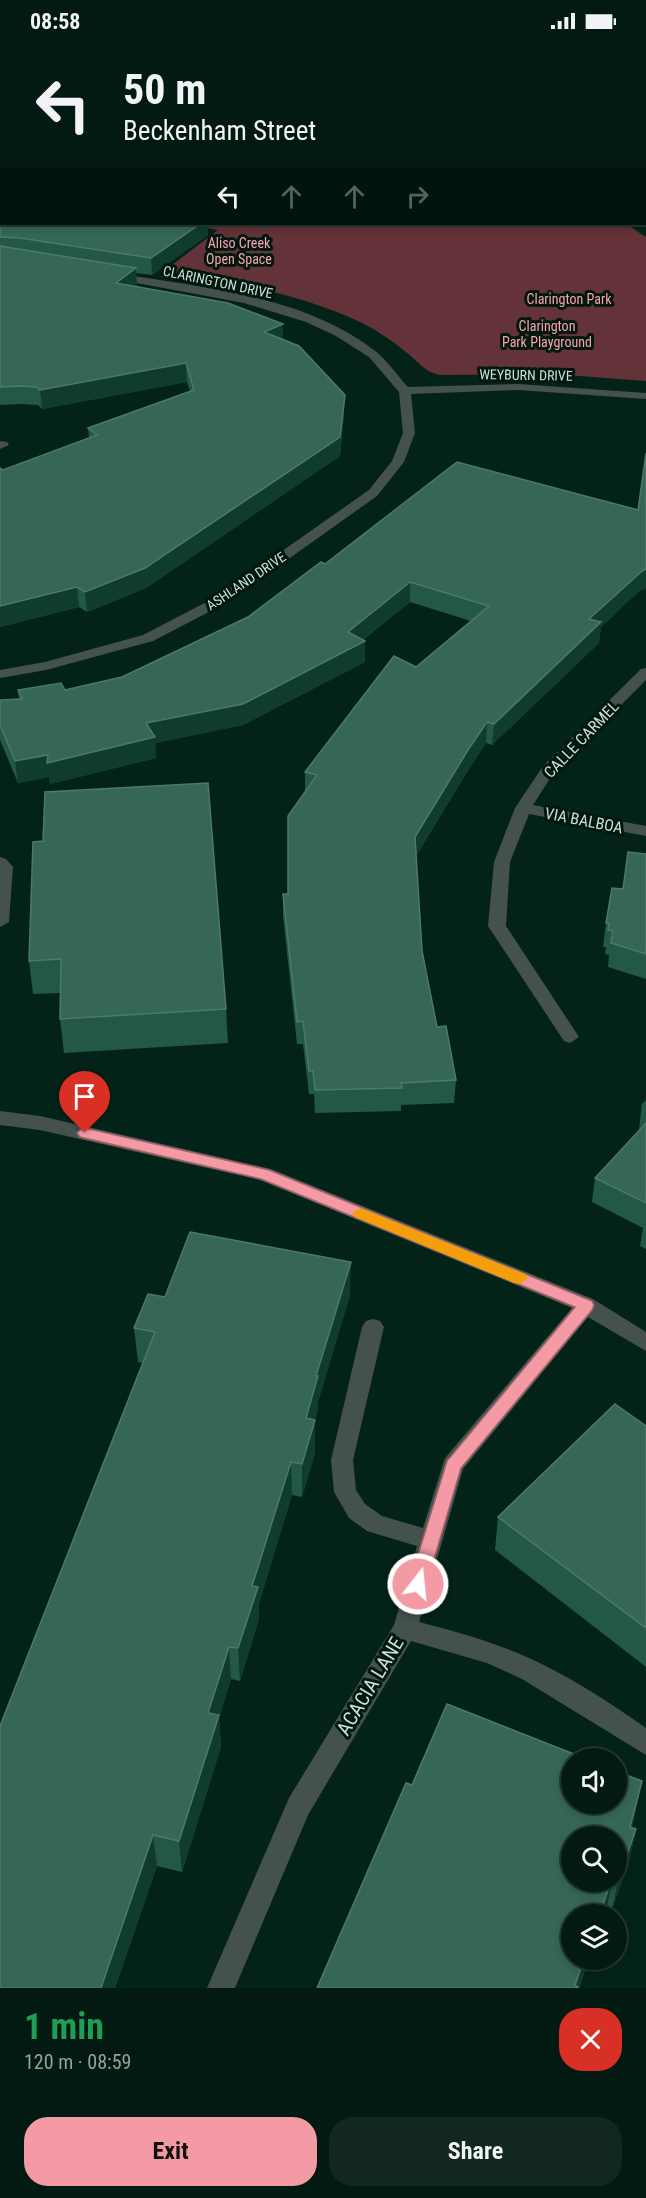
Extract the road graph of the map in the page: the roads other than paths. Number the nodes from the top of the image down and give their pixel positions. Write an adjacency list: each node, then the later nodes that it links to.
1 (101, 274): 2 (street, CLARINGTON DRIVE)
2 (405, 392): 3 (street, WEYBURN DRIVE); 5 (street, ASHLAND DRIVE)
3 (646, 396)
4 (646, 672): 6 (street, CALLE CARMEL)
5 (0, 674)
6 (523, 808): 7 (street, VIA BALBOA); 10 (street, CALLE CARMEL)
7 (646, 831)
8 (0, 862): 9 (street)
9 (0, 922)
10 (570, 1037)
11 (0, 1118): 12 (street)
12 (586, 1305): 14 (street); 15 (street, ACACIA LANE)
13 (373, 1327): 15 (street)
14 (646, 1343)
15 (431, 1540): 16 (street, ACACIA LANE)
16 (405, 1628): 17 (street); 18 (street, ACACIA LANE)
17 (646, 1743)
18 (222, 1988)

